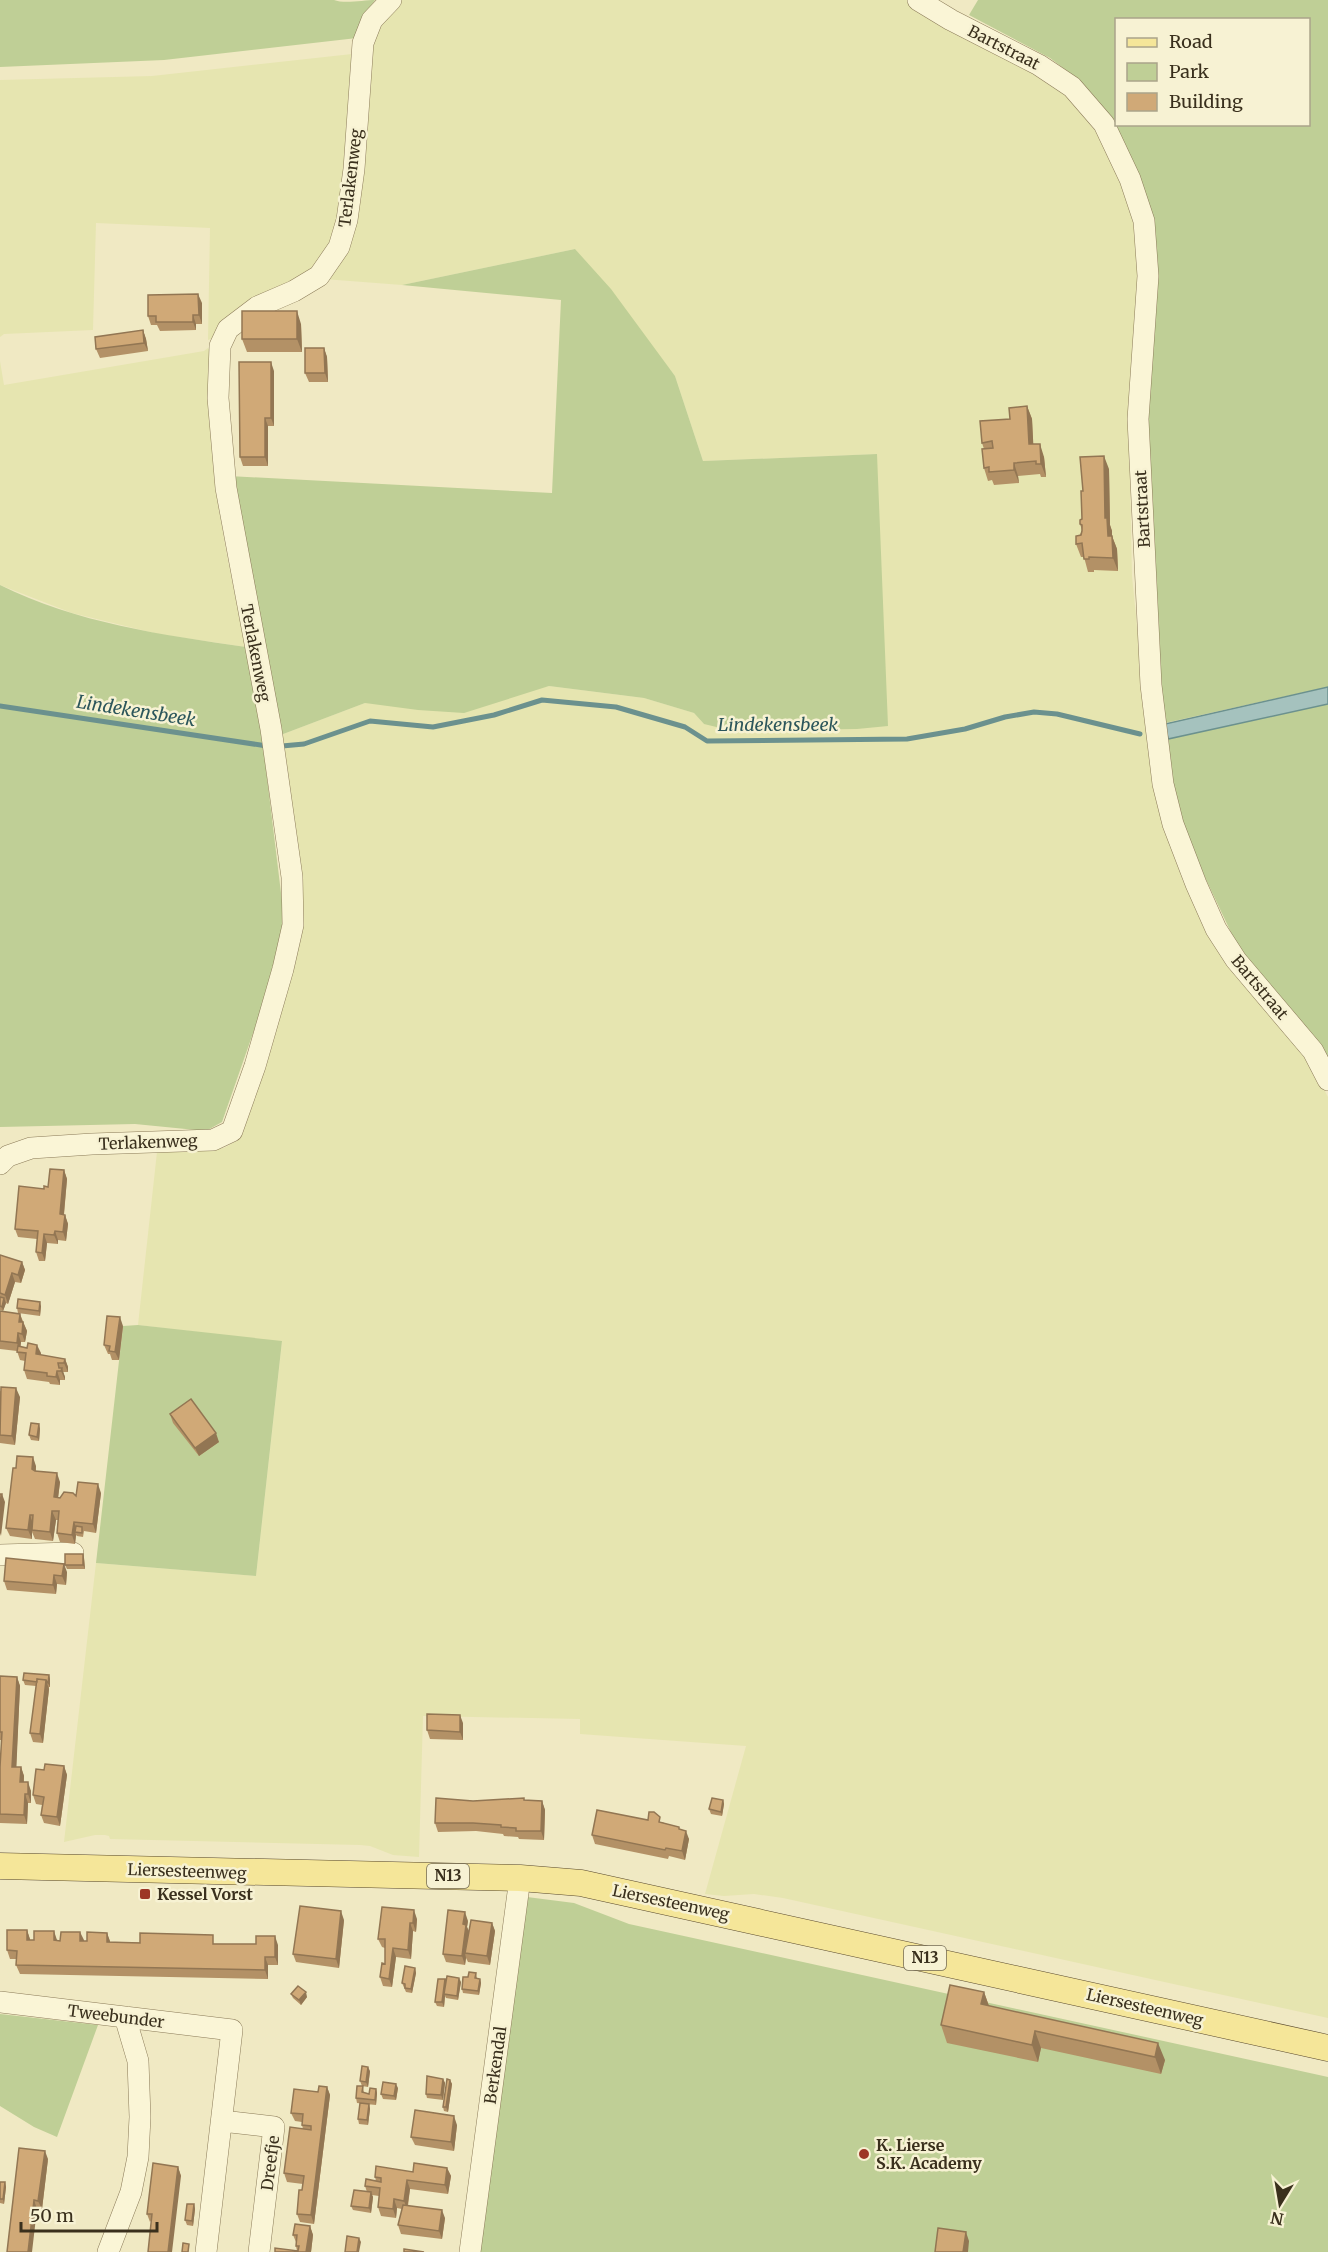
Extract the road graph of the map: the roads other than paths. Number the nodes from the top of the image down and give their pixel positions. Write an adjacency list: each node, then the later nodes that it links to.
1 (391, 0): 4 (street, Terlakenweg)
2 (918, 0): 3 (street, Bartstraat)
3 (1328, 1080)
4 (0, 1164)
5 (73, 1553): 6 (street)
6 (0, 1555)
7 (0, 1866): 8 (main road, Liersesteenweg / N13)
8 (520, 1878): 11 (main road, Liersesteenweg / N13); 16 (street, Berkendal)
9 (0, 2002): 10 (street, Tweebunder)
10 (125, 2017): 12 (street, Tweebunder); 13 (street)
11 (1328, 2048)
12 (222, 2121): 14 (street); 15 (street, Dreefje)
13 (108, 2252)
14 (207, 2252)
15 (259, 2252)
16 (470, 2252)

